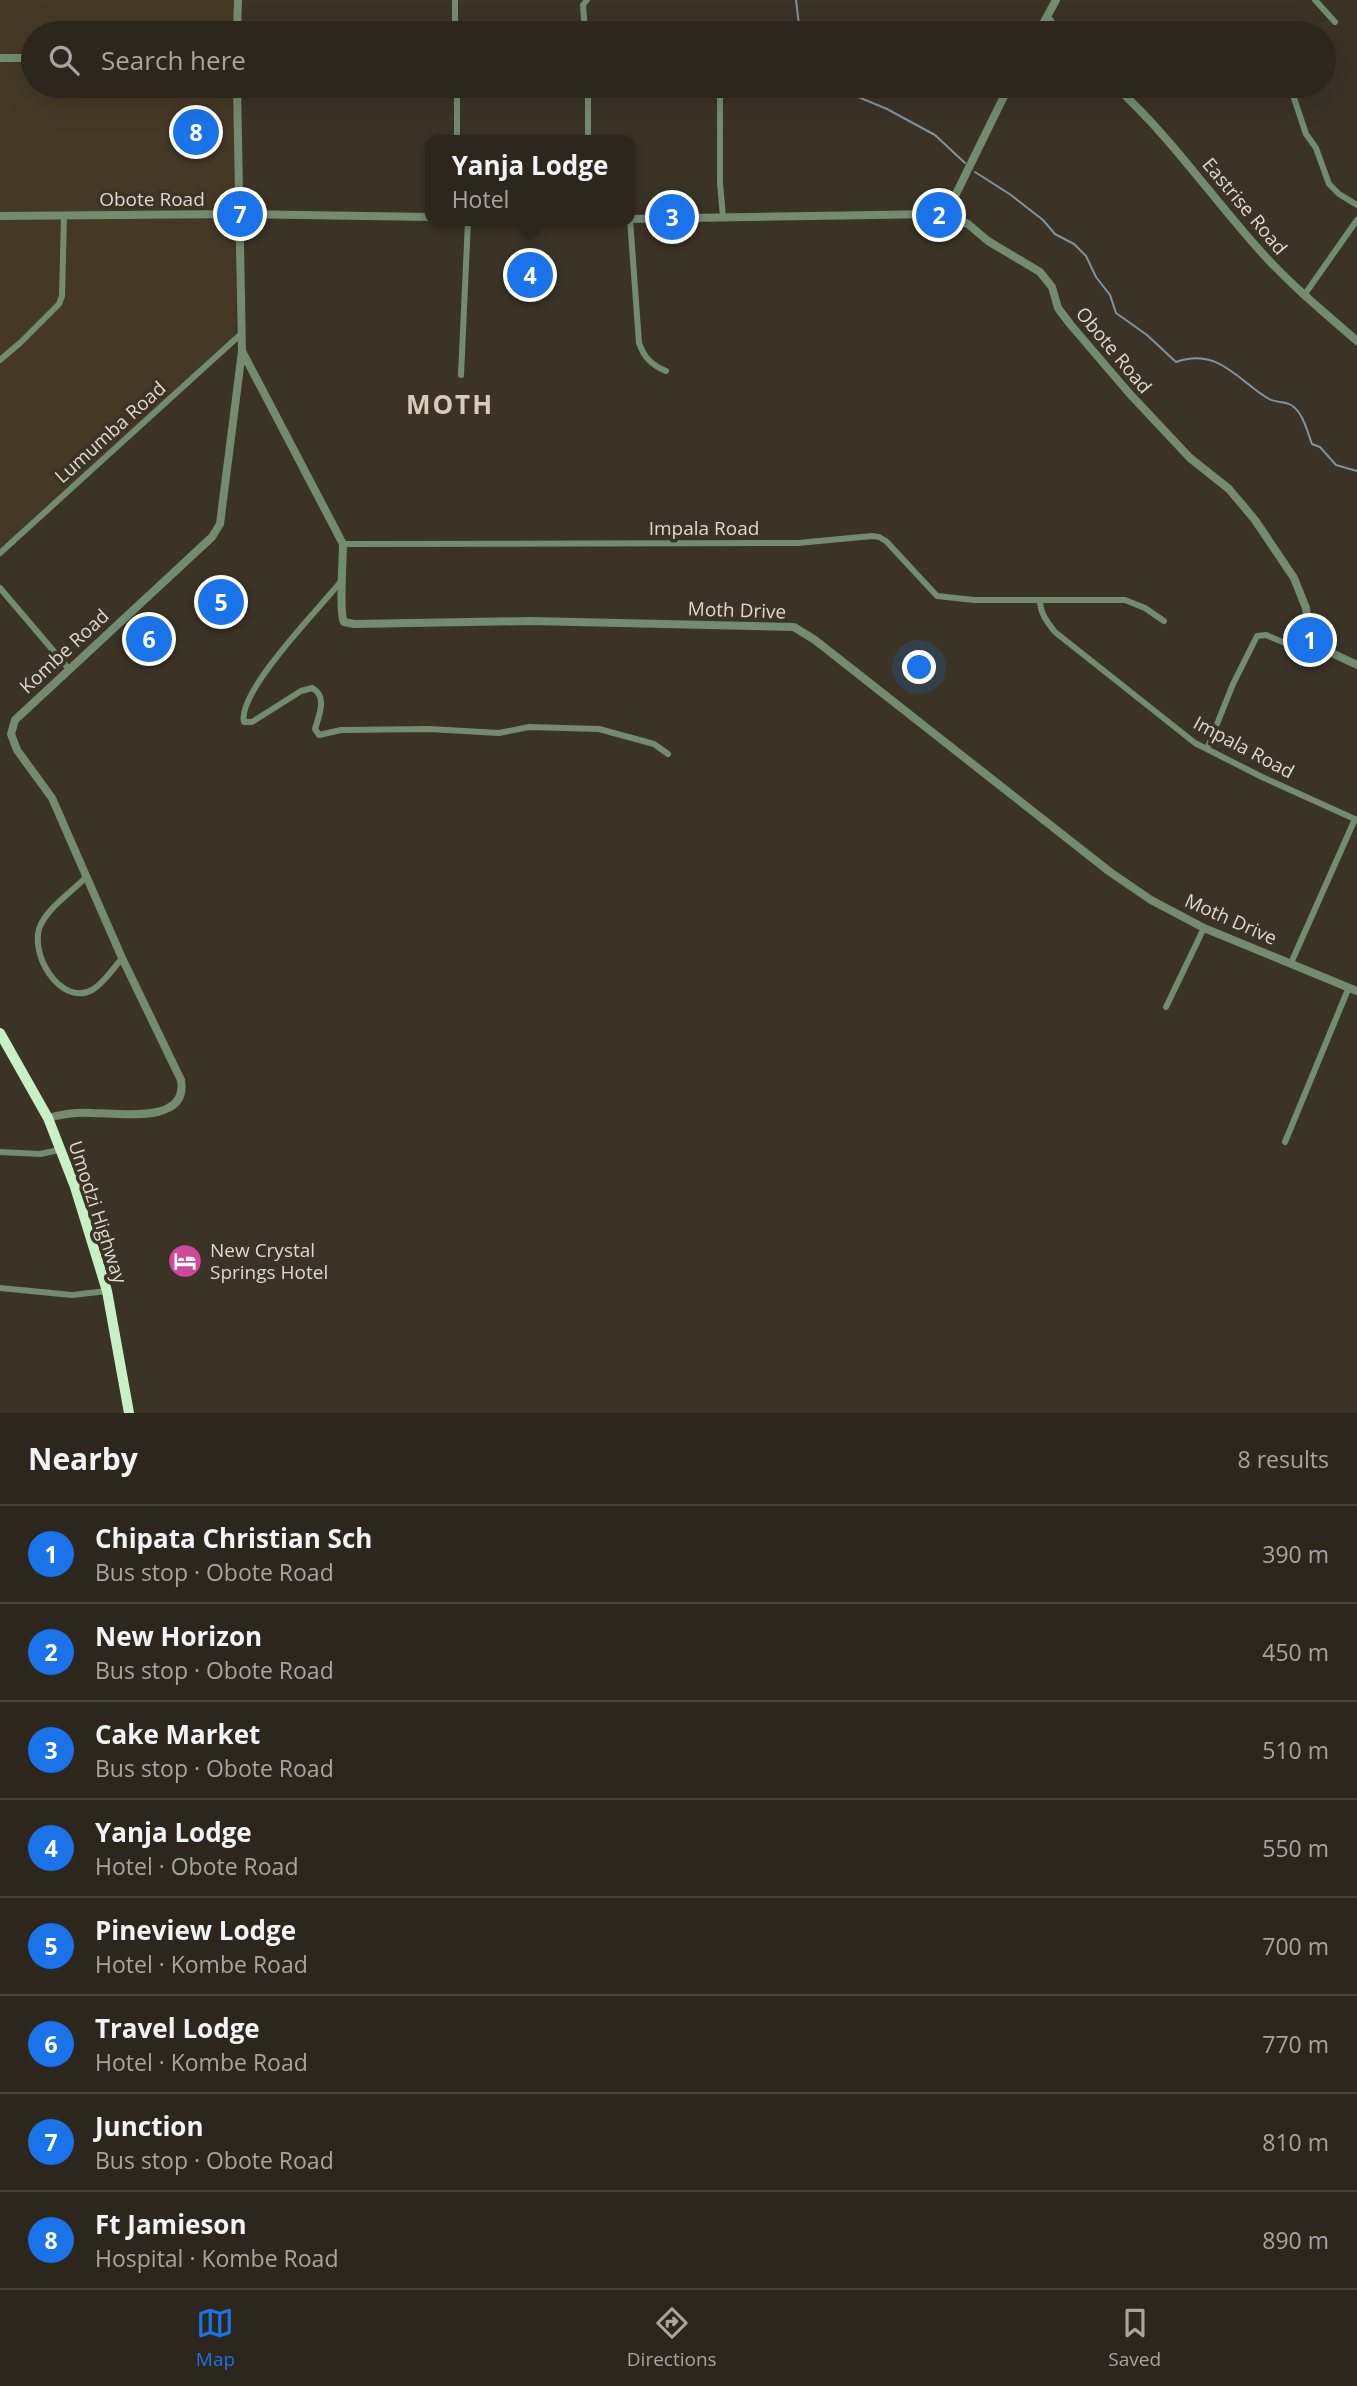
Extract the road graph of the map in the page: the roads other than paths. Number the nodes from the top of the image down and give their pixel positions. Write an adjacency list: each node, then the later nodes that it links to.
1 (238, 0): 7 (street)
2 (455, 0): 8 (street)
3 (587, 0): 9 (street)
4 (1056, 0): 6 (street)
5 (1315, 0): 12 (street)
6 (1047, 17): 10 (street); 11 (street)
7 (237, 21)
8 (456, 21)
9 (584, 21)
10 (1045, 21)
11 (1050, 21)
12 (1334, 21)
13 (0, 58): 14 (street)
14 (21, 58)
15 (237, 98): 25 (street, Kombe Road)
16 (457, 98): 22 (street)
17 (588, 98): 23 (street)
18 (720, 98): 30 (street)
19 (1003, 98): 26 (street)
20 (1127, 98): 35 (street, Eastrise Road)
21 (1294, 98): 24 (street)
22 (457, 135)
23 (588, 135)
24 (1357, 205)
25 (240, 214): 28 (street, Obote Road); 29 (street, Obote Road); 36 (street, Kombe Road)
26 (942, 215): 30 (street, Obote Road); 50 (street, Obote Road)
27 (0, 216): 28 (street, Obote Road)
28 (64, 216): 39 (street)
29 (425, 217)
30 (723, 218): 31 (street, Obote Road)
31 (635, 219)
32 (1357, 220): 35 (street)
33 (468, 226): 41 (street)
34 (631, 226): 40 (street)
35 (1305, 294): 37 (street, Eastrise Road)
36 (241, 334): 38 (street, Kombe Road); 43 (street, Lumumba Road)
37 (1357, 341)
38 (242, 351): 44 (street, Moth Drive); 52 (street, Kombe Road)
39 (0, 360)
40 (666, 371)
41 (461, 374)
42 (0, 542): 43 (street)
43 (10, 544): 45 (street, Lumumba Road)
44 (343, 544): 46 (street, Moth Drive); 48 (street, Impala Road)
45 (0, 553)
46 (344, 578): 54 (street); 57 (street, Moth Drive)
47 (0, 588): 52 (street)
48 (1040, 600): 49 (street, Impala Road); 53 (street, Impala Road)
49 (1164, 621)
50 (1309, 634): 51 (street); 53 (street)
51 (1357, 665)
52 (68, 668): 56 (street, Kombe Road)
53 (1207, 749): 55 (street, Impala Road)
54 (668, 754)
55 (1356, 820): 59 (street)
56 (86, 877): 58 (street, Kombe Road); 58 (street)
57 (1204, 928): 59 (street, Moth Drive); 61 (street)
58 (122, 958): 63 (street, Kombe Road)
59 (1291, 963): 60 (street, Moth Drive)
60 (1353, 989): 64 (street)
61 (1166, 1007)
62 (0, 1033): 63 (highway, Umodzi Highway)
63 (48, 1118): 65 (highway, Umodzi Highway)
64 (1285, 1142)
65 (59, 1150): 66 (street); 68 (highway, Umodzi Highway)
66 (0, 1152)
67 (0, 1289): 68 (street)
68 (107, 1291): 69 (highway, Umodzi Highway)
69 (130, 1413)

